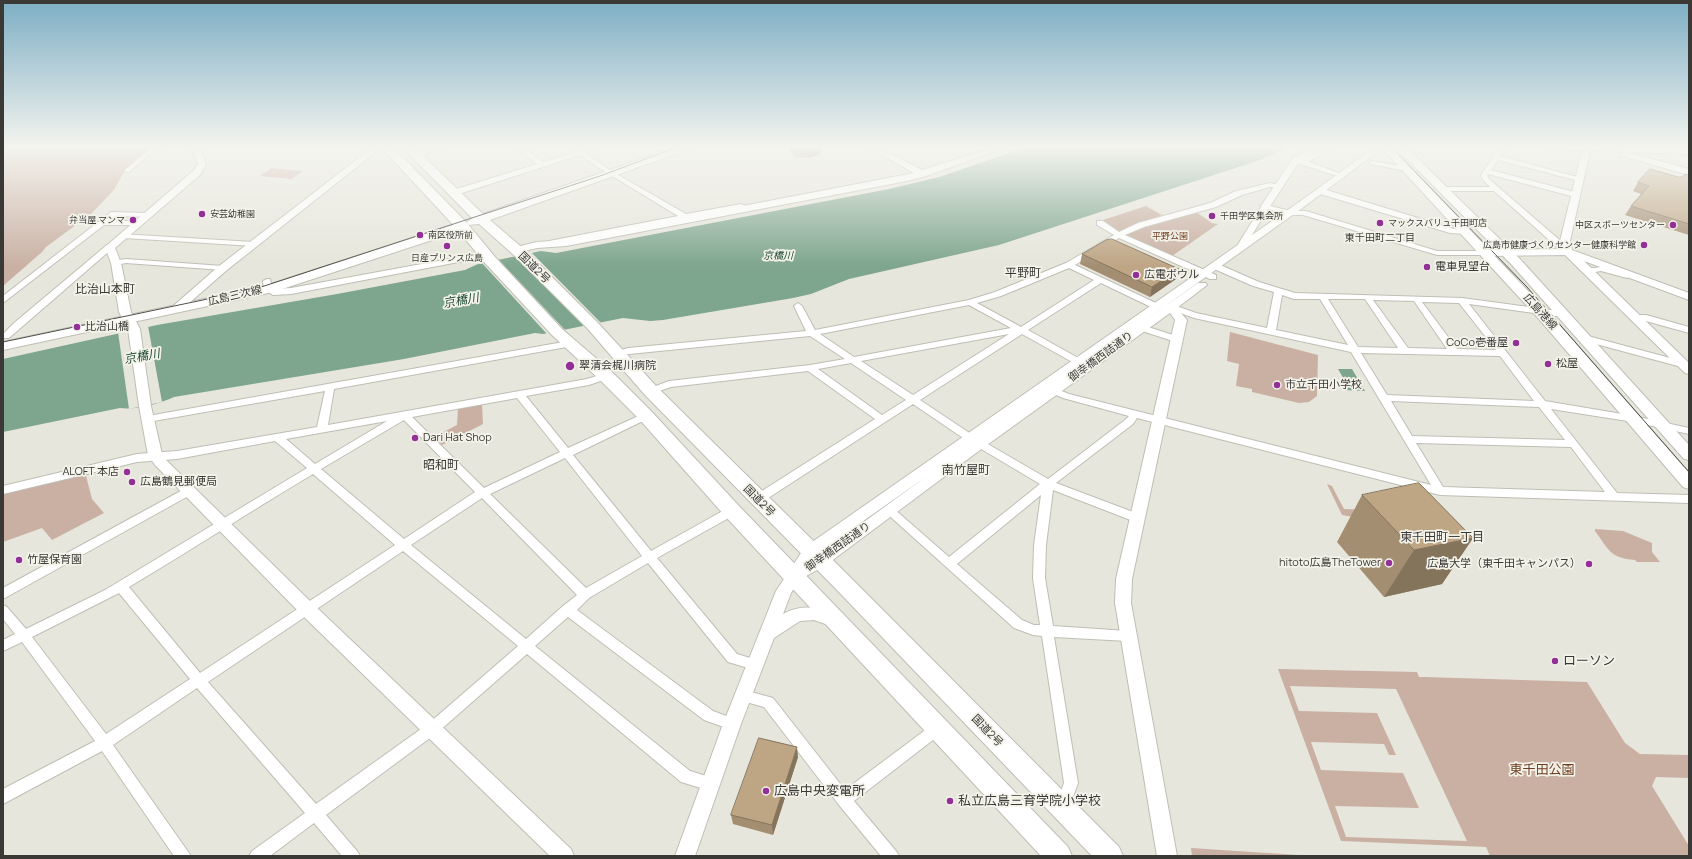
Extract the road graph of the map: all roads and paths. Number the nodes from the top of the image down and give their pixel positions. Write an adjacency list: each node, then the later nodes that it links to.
1 (181, 187): 26 (street)
2 (327, 187): 36 (street)
3 (425, 187): 29 (highway)
4 (447, 187): 21 (highway, 国道2号)
5 (471, 187): 21 (street)
6 (564, 187): 27 (highway)
7 (635, 187): 28 (street)
8 (843, 187): 28 (street)
9 (862, 187): 37 (street)
10 (1262, 187): 34 (street)
11 (1278, 187): 23 (street)
12 (1330, 187): 20 (street, 御幸橋西詰通り)
13 (1333, 187): 20 (street, 御幸橋西詰通り)
14 (1423, 187): 33 (main road, 広島港線)
15 (1440, 187): 18 (main road, 広島港線)
16 (1546, 187): 22 (street)
17 (1577, 187): 22 (street)
18 (1442, 189): 19 (street); 41 (main road, 広島港線)
19 (1496, 189): 42 (street)
20 (1325, 192): 24 (street, 御幸橋西詰通り); 25 (street, 御幸橋西詰通り); 33 (street)
21 (453, 193): 27 (highway, 国道2号)
22 (1575, 195): 42 (street)
23 (1266, 206): 24 (street); 38 (street)
24 (1290, 213): 25 (street); 38 (street, 御幸橋西詰通り)
25 (1303, 213): 43 (street); 48 (street, 御幸橋西詰通り)
26 (148, 215): 30 (street); 35 (street)
27 (477, 216): 29 (highway); 40 (highway, 国道2号)
28 (685, 217): 37 (street)
29 (459, 222): 44 (highway); 52 (main road, 広島三次線)
30 (103, 223): 31 (street); 59 (street)
31 (134, 223)
32 (1100, 223): 34 (street)
33 (1466, 232): 43 (main road, 広島港線)
34 (1119, 235): 46 (street); 48 (street)
35 (124, 236): 36 (street); 39 (street)
36 (254, 244): 47 (street)
37 (545, 244): 40 (street)
38 (1241, 246): 48 (street, 御幸橋西詰通り)
39 (110, 247): 45 (street); 77 (street)
40 (519, 252): 83 (highway, 国道2号)
41 (1505, 252): 42 (street); 43 (street); 67 (main road, 広島港線)
42 (1568, 252): 49 (street); 51 (street)
43 (1485, 253): 66 (main road, 広島港線)
44 (488, 257): 52 (street); 78 (highway)
45 (116, 264): 47 (street); 69 (street)
46 (1069, 265): 50 (street); 60 (street)
47 (223, 268): 57 (street)
48 (1214, 271): 53 (street); 63 (street, 御幸橋西詰通り); 64 (street, 御幸橋西詰通り)
49 (1589, 271): 51 (street); 68 (street)
50 (1100, 280): 63 (street); 71 (street)
51 (1648, 283): 56 (street)
52 (267, 285): 57 (main road, 広島三次線); 65 (main road, 広島三次線)
53 (1278, 292): 54 (street); 73 (street)
54 (1323, 297): 55 (street); 79 (street)
55 (1367, 297): 58 (street); 80 (street)
56 (1689, 297)
57 (187, 299): 65 (street); 69 (main road, 広島三次線)
58 (1416, 299): 61 (street); 81 (street)
59 (3, 300)
60 (970, 302): 71 (street); 74 (street)
61 (1462, 302): 66 (street); 82 (street)
62 (798, 306): 74 (street)
63 (1156, 306): 64 (street); 85 (street, 御幸橋西詰通り)
64 (1171, 307): 70 (street, 御幸橋西詰通り); 73 (street); 76 (street)
65 (176, 309): 69 (main road, 広島三次線)
66 (1540, 312): 67 (street); 100 (main road, 広島港線)
67 (1563, 314): 75 (main road, 広島港線)
68 (1637, 318): 72 (street); 86 (street)
69 (130, 320): 77 (main road, 広島三次線); 96 (street)
70 (1142, 328): 76 (street); 85 (street, 御幸橋西詰通り)
71 (1020, 330): 84 (street); 85 (street); 94 (street)
72 (1689, 330)
73 (1271, 332): 79 (street)
74 (812, 333): 83 (street); 84 (street)
75 (1584, 338): 86 (street); 103 (main road, 広島港線)
76 (1176, 339): 102 (street)
77 (4, 340)
78 (569, 344): 88 (highway); 89 (street)
79 (1356, 350): 80 (street); 93 (street)
80 (1405, 351): 81 (street)
81 (1454, 352): 82 (street)
82 (1502, 353): 95 (street)
83 (618, 354): 91 (highway, 国道2号)
84 (853, 360): 87 (street); 94 (street)
85 (1083, 364): 90 (street, 御幸橋西詰通り)
86 (1687, 367)
87 (810, 368): 91 (street); 101 (street)
88 (606, 376): 92 (street); 99 (highway)
89 (330, 387): 96 (street); 104 (street)
90 (1048, 389): 97 (street); 108 (street, 御幸橋西詰通り)
91 (651, 391): 121 (highway, 国道2号)
92 (519, 394): 98 (street); 110 (street)
93 (1385, 398): 95 (street); 107 (street)
94 (913, 400): 101 (street); 108 (street)
95 (1542, 404): 100 (street); 109 (street)
96 (146, 412): 111 (street)
97 (1135, 414): 102 (street); 115 (street)
98 (405, 415): 104 (street); 113 (street); 119 (street)
99 (646, 416): 110 (street); 123 (highway)
100 (1634, 419): 103 (street); 114 (main road, 広島港線)
101 (883, 420): 121 (street)
102 (1159, 420): 118 (street); 125 (street)
103 (1662, 425): 105 (street); 112 (main road, 広島港線)
104 (322, 429): 106 (street)
105 (1689, 431)
106 (277, 437): 111 (street); 113 (street)
107 (1409, 438): 109 (street); 118 (street)
108 (975, 441): 115 (street); 124 (street, 御幸橋西詰通り); 128 (street, 御幸橋西詰通り)
109 (1574, 444): 120 (street)
110 (566, 454): 119 (street); 129 (street)
111 (155, 455): 116 (street); 117 (street)
112 (1689, 455)
113 (315, 470): 126 (street); 127 (street)
114 (1689, 483)
115 (1048, 484): 125 (street); 130 (street); 139 (street)
116 (3, 490)
117 (188, 491): 126 (street); 133 (street)
118 (1440, 491): 120 (street)
119 (482, 494): 127 (street); 134 (street)
120 (1614, 496): 122 (street)
121 (758, 499): 128 (highway, 国道2号)
122 (1689, 499)
123 (732, 511): 129 (street); 131 (highway)
124 (889, 511): 128 (street, 御幸橋西詰通り); 130 (street)
125 (1137, 518): 142 (street)
126 (222, 523): 132 (street); 135 (street)
127 (403, 545): 135 (street); 144 (street)
128 (815, 556): 131 (street, 御幸橋西詰通り); 155 (highway, 国道2号)
129 (649, 557): 134 (street); 145 (street)
130 (949, 564): 139 (street)
131 (795, 576): 138 (highway); 141 (street)
132 (121, 586): 140 (street); 146 (street)
133 (3, 594)
134 (585, 595): 136 (street)
135 (307, 609): 146 (street); 149 (street)
136 (567, 609): 144 (street); 148 (street)
137 (3, 610): 140 (street)
138 (842, 627): 141 (street); 150 (highway)
139 (1047, 632): 142 (street); 155 (street)
140 (25, 636): 143 (street); 151 (street)
141 (767, 636): 145 (street)
142 (1128, 636): 165 (street)
143 (3, 646)
144 (527, 646): 149 (street); 152 (street)
145 (755, 665): 147 (street)
146 (199, 681): 151 (street); 156 (street)
147 (744, 696): 148 (street); 154 (street)
148 (732, 724): 152 (street)
149 (433, 728): 156 (street); 160 (street)
150 (937, 729): 154 (street); 163 (highway)
151 (104, 743): 153 (street); 157 (street)
152 (710, 784): 161 (street)
153 (3, 797)
154 (844, 800): 162 (street)
155 (1062, 808): 164 (highway, 国道2号)
156 (315, 814): 158 (street); 159 (street)
157 (183, 856)
158 (257, 856)
159 (352, 856)
160 (564, 856)
161 (686, 856)
162 (890, 856)
163 (1059, 856)
164 (1110, 856)
165 (1167, 856)

